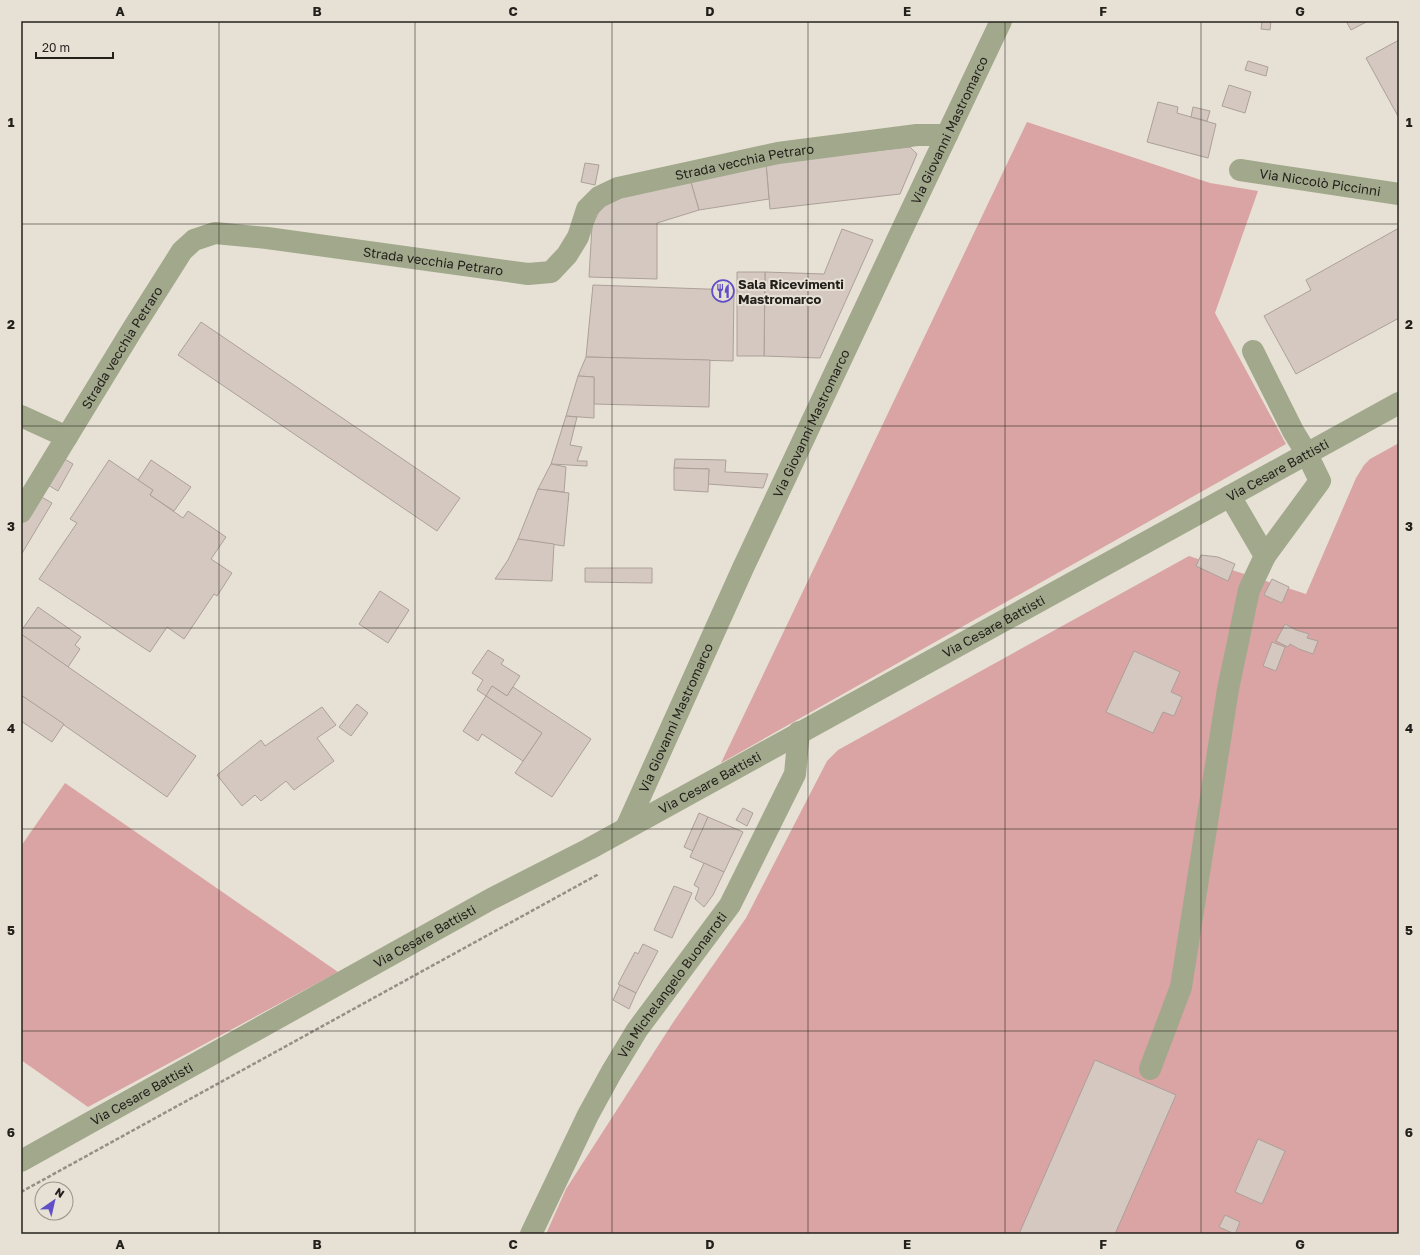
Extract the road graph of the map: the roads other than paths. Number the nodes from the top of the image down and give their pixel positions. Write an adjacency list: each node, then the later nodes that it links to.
1 (1001, 21): 2 (street, Via Giovanni Mastromarco)
2 (947, 135): 8 (street, Strada vecchia Petraro); 14 (street, Via Giovanni Mastromarco)
3 (1240, 170): 4 (street, Via Niccolò Piccinni)
4 (1399, 194)
5 (1254, 351): 9 (street)
6 (1399, 403): 9 (street, Via Cesare Battisti)
7 (21, 416): 8 (street)
8 (67, 437): 11 (street, Strada vecchia Petraro)
9 (1307, 454): 10 (street, Via Cesare Battisti); 12 (street)
10 (1230, 496): 12 (street); 13 (street, Via Cesare Battisti)
11 (21, 512)
12 (1265, 556): 15 (street)
13 (799, 732): 14 (street, Via Cesare Battisti); 17 (street, Via Michelangelo Buonarroti)
14 (626, 828): 16 (street, Via Cesare Battisti)
15 (1150, 1069)
16 (21, 1161)
17 (531, 1234)

